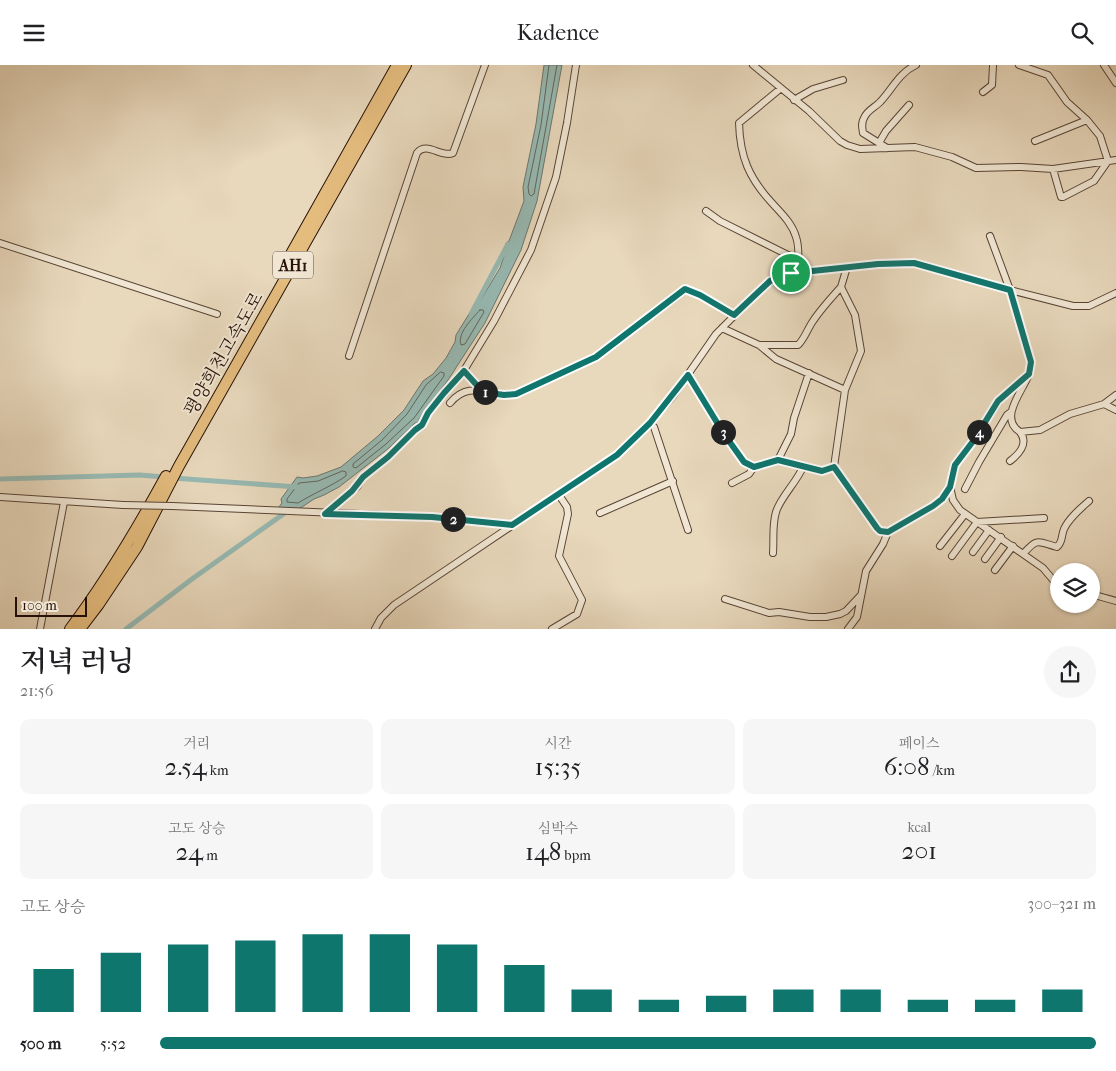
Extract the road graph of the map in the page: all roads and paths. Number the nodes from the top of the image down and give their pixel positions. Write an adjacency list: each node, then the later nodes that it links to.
1 (396, 65): 52 (highway, 평양희천고속도로 / AH1)
2 (406, 65): 52 (highway, 평양희천고속도로 / AH1)
3 (485, 65): 36 (street)
4 (576, 65): 37 (street)
5 (752, 65): 12 (street)
6 (916, 65): 18 (street)
7 (993, 65): 13 (street)
8 (1019, 65): 16 (street)
9 (1104, 65): 11 (street)
10 (843, 80): 14 (street)
11 (1116, 83)
12 (780, 89): 14 (street); 26 (street)
13 (983, 92)
14 (794, 100): 19 (street)
15 (909, 105): 18 (street)
16 (1087, 120): 17 (street); 21 (street)
17 (1035, 141)
18 (879, 143): 19 (street)
19 (887, 148): 22 (street)
20 (1116, 160): 21 (street)
21 (1108, 161): 22 (street); 22 (street)
22 (1053, 169)
23 (706, 211): 26 (street)
24 (990, 236): 30 (street)
25 (0, 243): 32 (street)
26 (798, 260): 28 (street)
27 (847, 267): 28 (street); 29 (street); 30 (street)
28 (798, 272): 33 (street)
29 (841, 287): 35 (street); 41 (street)
30 (1010, 290): 31 (street); 39 (street)
31 (1116, 293)
32 (217, 314)
33 (734, 315): 34 (street); 42 (street)
34 (722, 328): 35 (street); 40 (street)
35 (758, 345): 38 (street)
36 (349, 356)
37 (464, 371): 42 (street); 66 (street)
38 (809, 373): 41 (street); 50 (street)
39 (1029, 374): 47 (street); 58 (street)
40 (688, 375): 48 (street); 53 (street)
41 (845, 390): 55 (street)
42 (483, 392): 44 (street)
43 (1116, 395): 45 (street)
44 (450, 403)
45 (1104, 404): 46 (street); 49 (street)
46 (1116, 409)
47 (1011, 412): 49 (street); 59 (street)
48 (650, 423): 56 (street); 60 (street)
49 (1020, 432): 51 (street)
50 (778, 460): 53 (street); 54 (street)
51 (1010, 461)
52 (176, 465): 62 (highway, 평양희천고속도로 / AH1)
53 (754, 467): 57 (street)
54 (803, 467): 55 (street); 78 (street)
55 (834, 467): 73 (street)
56 (673, 481): 65 (street); 72 (street)
57 (732, 483)
58 (950, 487): 67 (street); 73 (street)
59 (965, 489)
60 (559, 495): 70 (street); 92 (street)
61 (0, 497): 64 (street)
62 (159, 497): 89 (highway, 평양희천고속도로 / AH1); 90 (highway, 평양희천고속도로 / AH1)
63 (1089, 501): 79 (street)
64 (64, 502): 66 (street, bridge); 88 (street)
65 (600, 513)
66 (325, 514): 70 (street)
67 (965, 515): 69 (street); 75 (street)
68 (1044, 518): 69 (street)
69 (977, 521): 71 (street); 80 (street)
70 (512, 525): 91 (street)
71 (989, 530): 74 (street); 77 (street)
72 (688, 531)
73 (888, 532): 84 (street)
74 (1001, 537): 76 (street); 81 (street)
75 (940, 546)
76 (1013, 546): 79 (street); 82 (street)
77 (973, 552)
78 (773, 553)
79 (1024, 553): 83 (street)
80 (952, 556)
81 (985, 559)
82 (995, 570)
83 (1050, 576)
84 (861, 595): 86 (street); 93 (street)
85 (1100, 597): 87 (street)
86 (724, 599)
87 (1116, 601)
88 (40, 629)
89 (70, 629)
90 (80, 629)
91 (375, 629)
92 (552, 629)
93 (848, 629)

